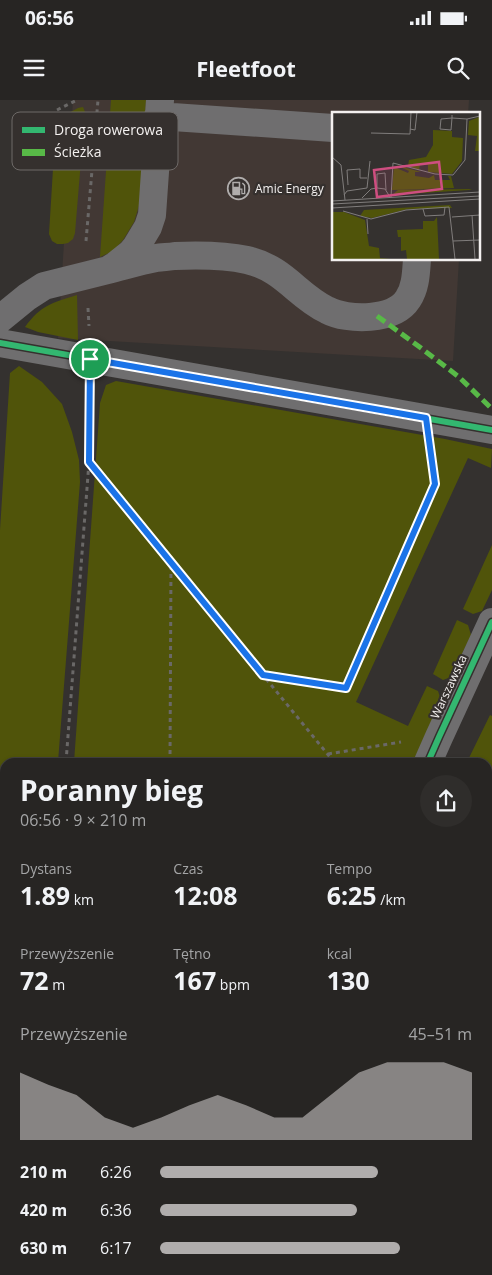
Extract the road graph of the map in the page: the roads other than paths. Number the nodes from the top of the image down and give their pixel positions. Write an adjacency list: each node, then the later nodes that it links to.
1 (159, 108): 2 (street)
2 (332, 128)
3 (155, 170): 5 (street)
4 (417, 260): 5 (street)
5 (98, 272): 6 (street)
6 (0, 319)
7 (0, 342): 8 (street)
8 (492, 430)
9 (492, 622): 10 (street, Warszawska)
10 (430, 758)

